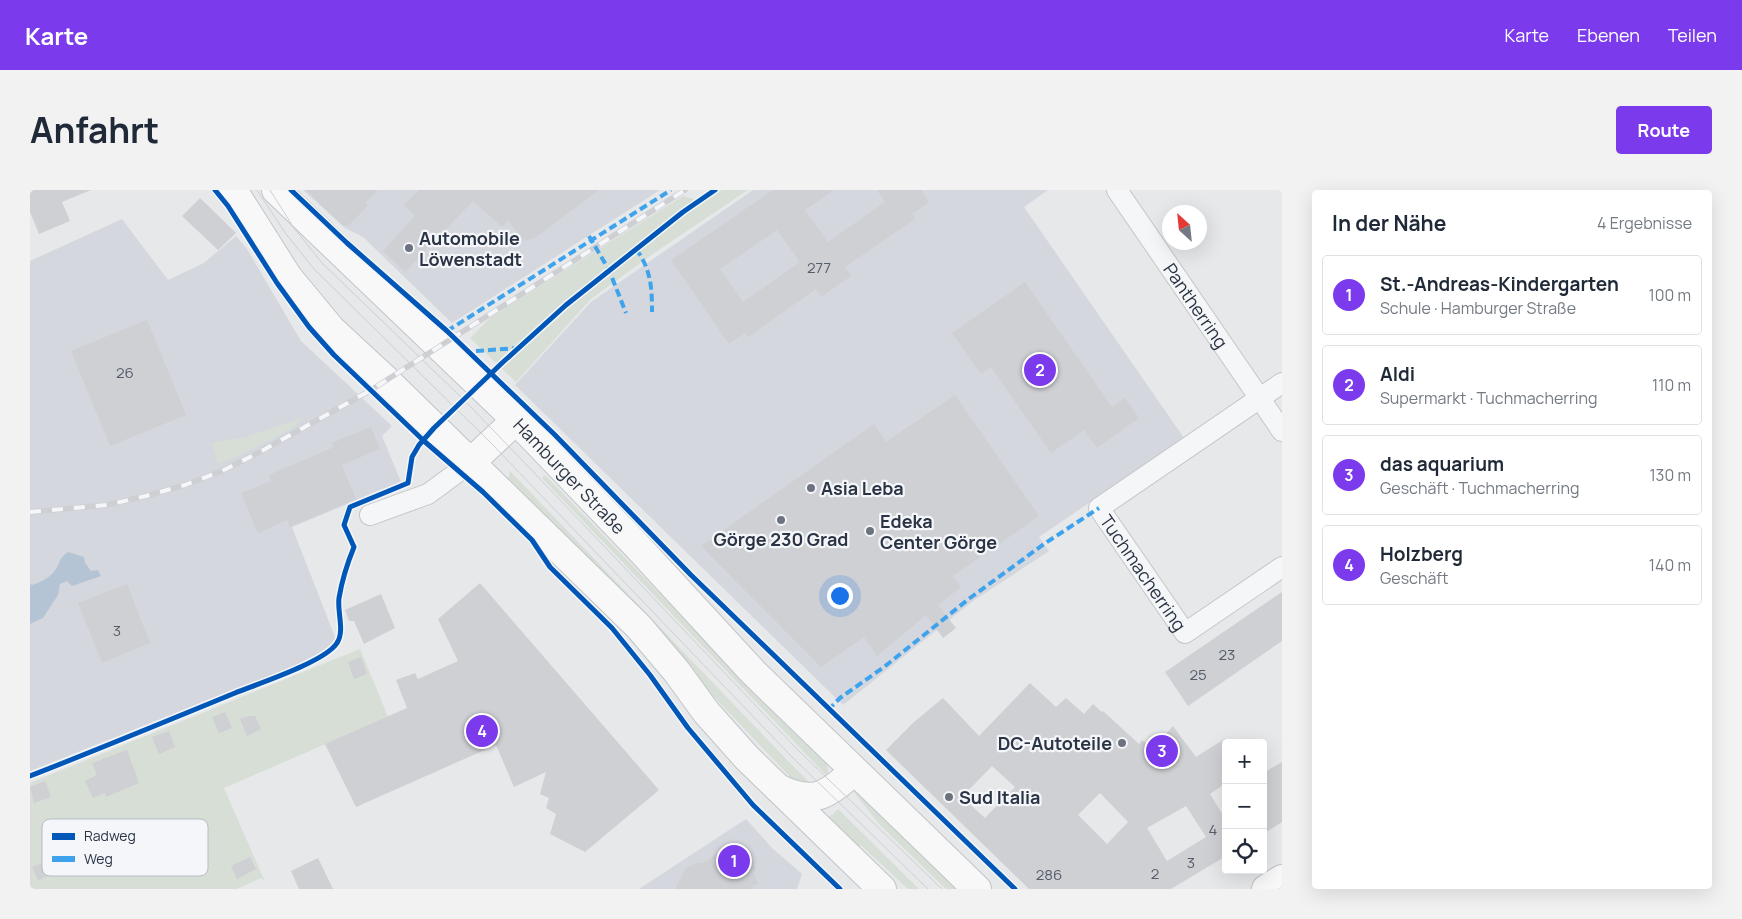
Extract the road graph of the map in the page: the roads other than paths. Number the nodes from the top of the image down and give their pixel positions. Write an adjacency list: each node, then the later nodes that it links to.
1 (233, 190): 8 (main road)
2 (276, 190): 6 (main road, Hamburger Straße)
3 (1117, 190): 5 (street, Pantherring)
4 (1282, 383): 5 (street)
5 (1259, 399): 7 (street); 10 (street, Tuchmacherring)
6 (516, 420): 8 (main road); 11 (main road, Hamburger Straße)
7 (1282, 431)
8 (470, 463): 9 (street); 12 (main road)
9 (370, 515)
10 (1282, 566)
11 (854, 770): 12 (main road); 15 (main road, Hamburger Straße)
12 (777, 787): 14 (main road)
13 (1282, 879): 16 (main road)
14 (882, 889)
15 (977, 889)
16 (1266, 889)

